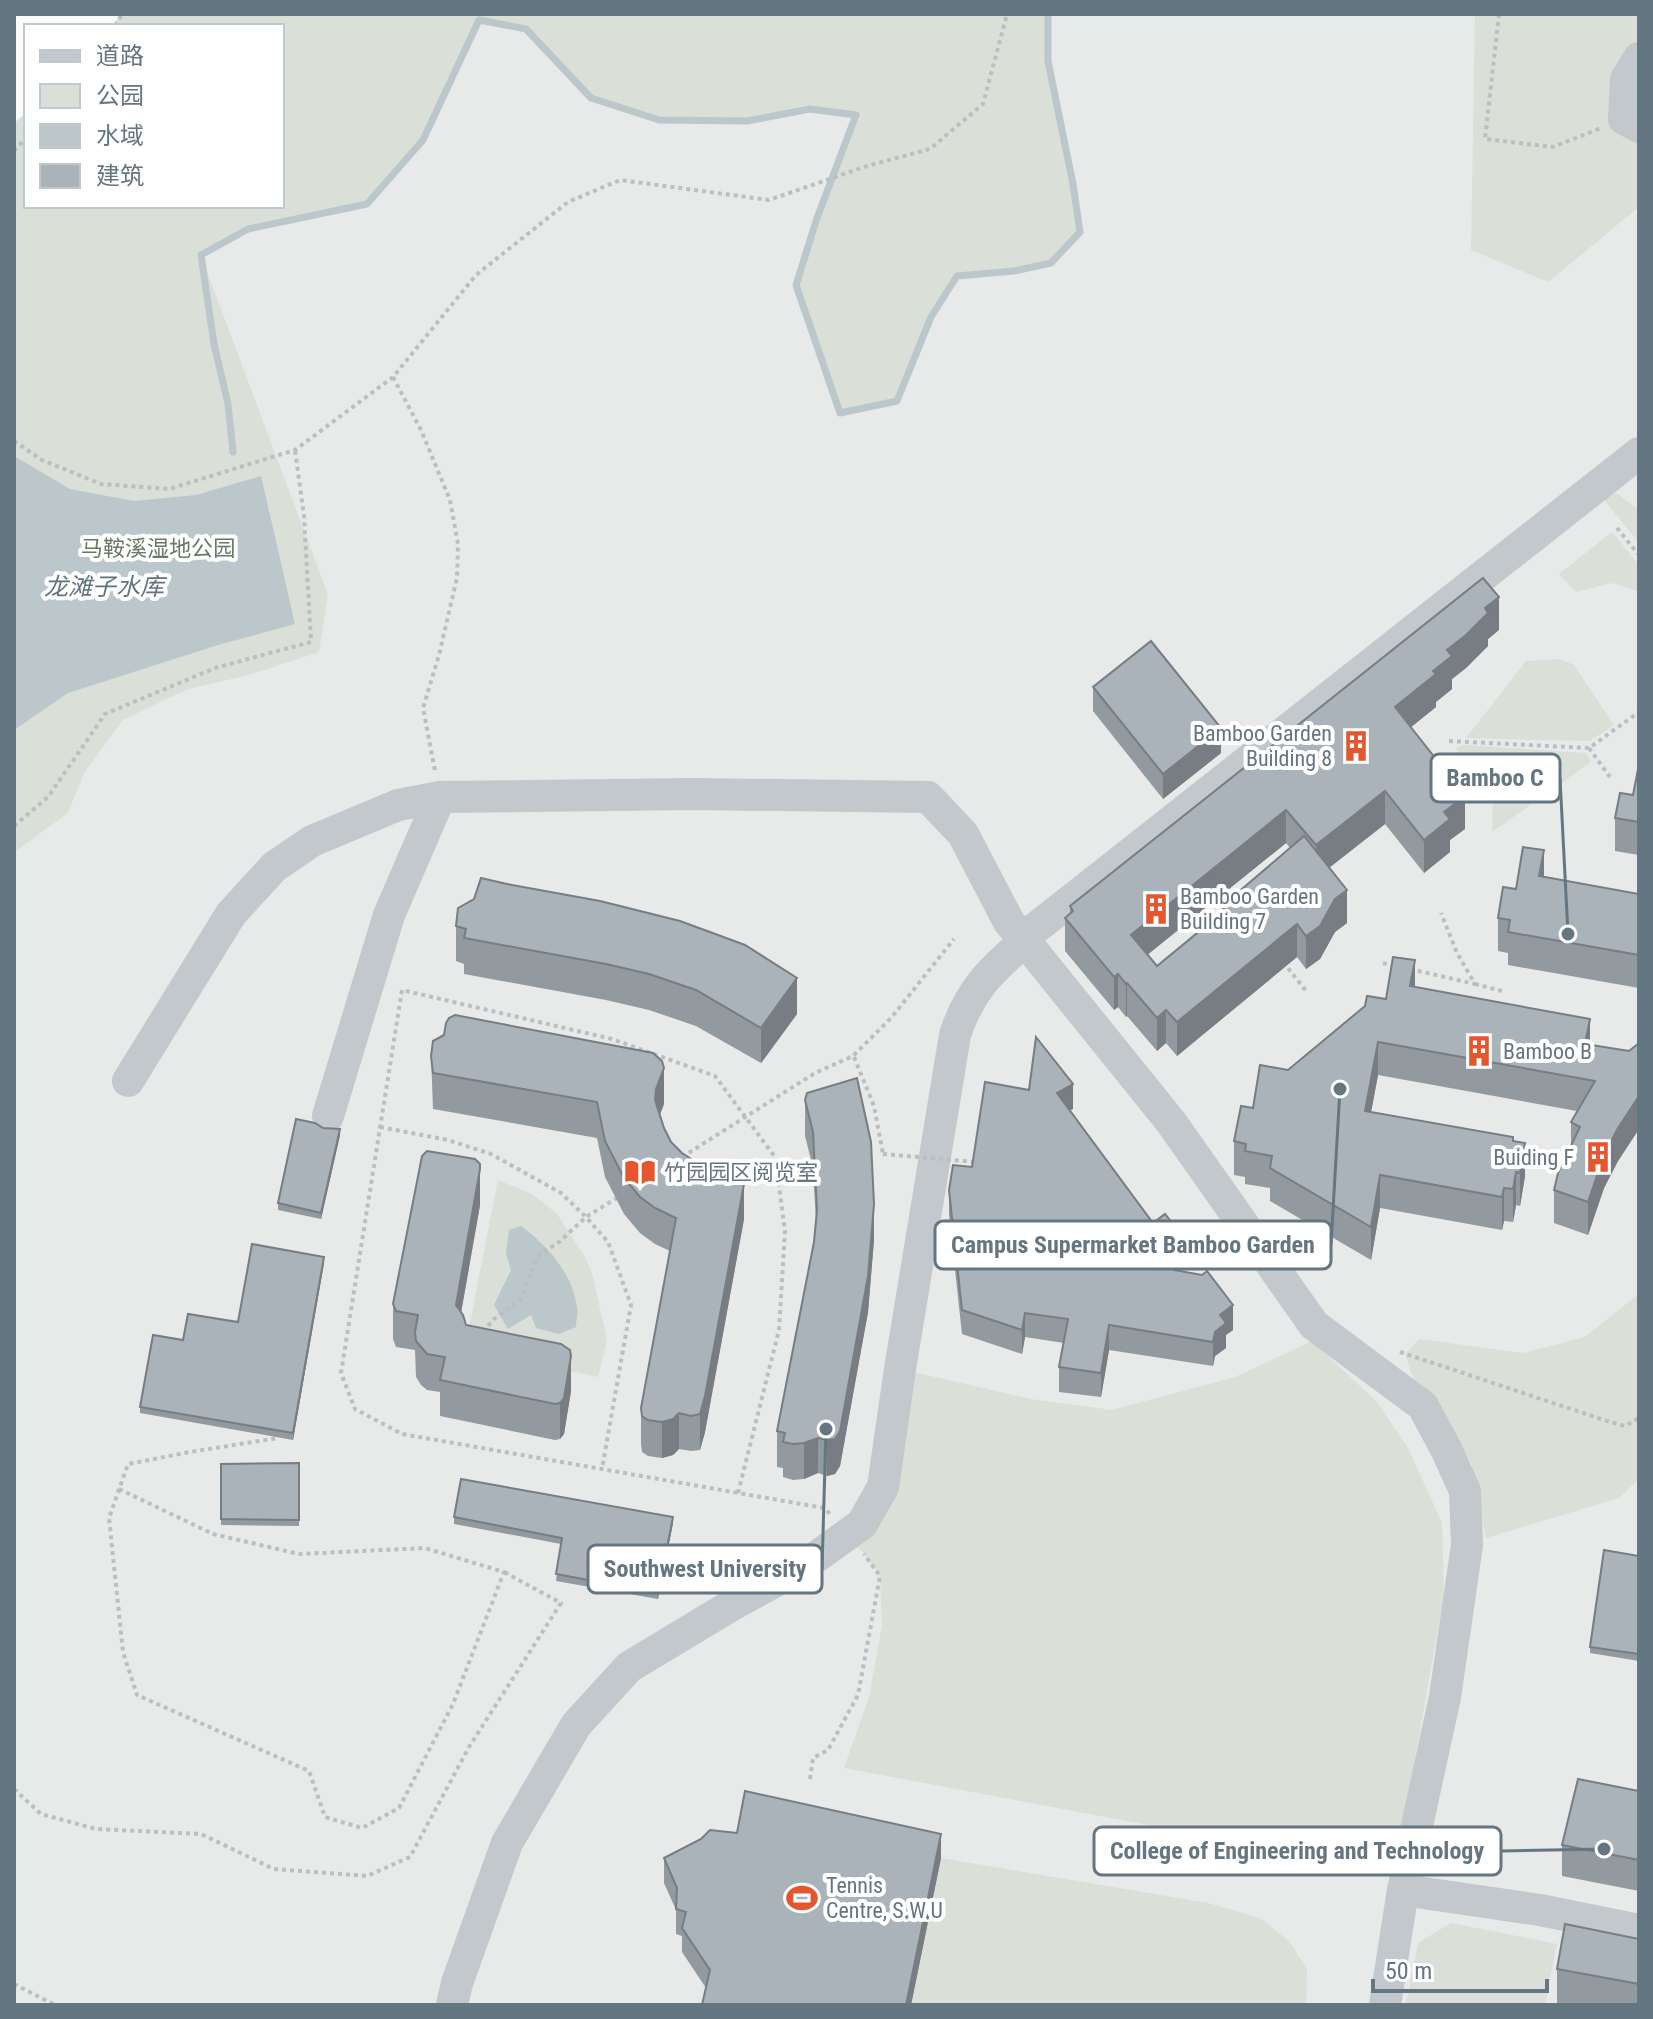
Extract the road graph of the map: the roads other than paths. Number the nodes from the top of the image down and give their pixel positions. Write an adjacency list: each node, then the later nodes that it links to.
1 (1639, 58): 2 (lane)
2 (1631, 123)
3 (1639, 453): 5 (lane)
4 (451, 797): 5 (lane); 6 (lane); 7 (lane)
5 (1024, 940): 8 (lane); 10 (lane)
6 (128, 1081)
7 (328, 1116)
8 (1403, 1890): 9 (lane); 11 (lane)
9 (1639, 1930)
10 (452, 2005)
11 (1385, 2005)

